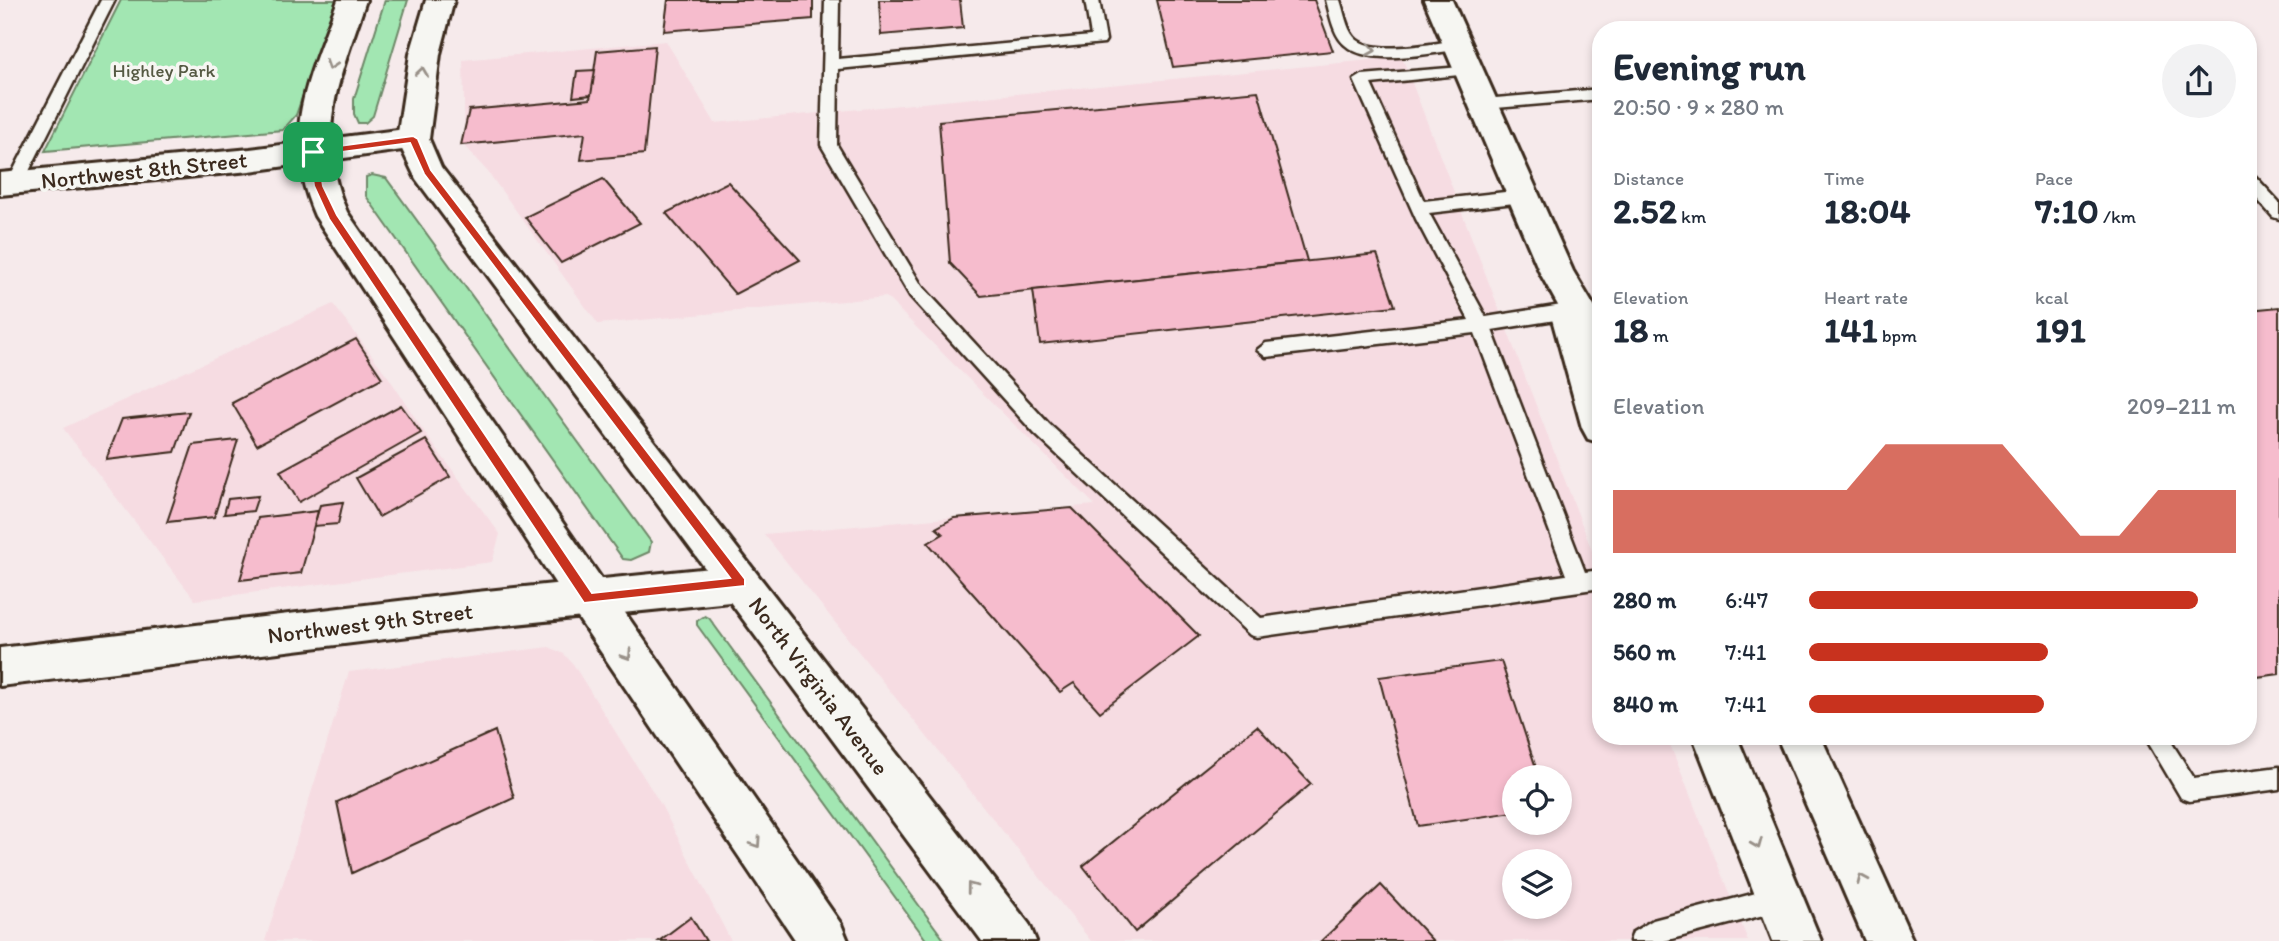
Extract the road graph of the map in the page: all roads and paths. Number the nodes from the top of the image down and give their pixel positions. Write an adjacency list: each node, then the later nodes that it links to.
1 (108, 0): 14 (lane)
2 (352, 0): 13 (main road, one-way to 13)
3 (440, 0): 12 (main road, one-way to 3)
4 (832, 0): 9 (lane)
5 (1091, 0): 9 (lane)
6 (1333, 0): 8 (lane, one-way to 8)
7 (1438, 0): 8 (main road)
8 (1463, 57): 11 (main road); 17 (lane)
9 (831, 65): 26 (lane)
10 (1592, 95): 11 (lane)
11 (1484, 104): 16 (main road)
12 (413, 139): 13 (main road, Northwest 8th Street); 27 (main road, North Virginia Avenue)
13 (313, 152): 14 (main road, Northwest 8th Street); 28 (main road)
14 (7, 183)
15 (2257, 189): 18 (lane)
16 (1523, 196): 17 (lane); 19 (main road)
17 (1419, 208): 21 (lane)
18 (2279, 213)
19 (1557, 273): 20 (main road); 22 (main road)
20 (1568, 311): 21 (lane); 24 (main road)
21 (1481, 325): 23 (lane); 26 (lane)
22 (1592, 333)
23 (1266, 350)
24 (1592, 396)
25 (1592, 580): 26 (lane)
26 (1580, 582)
27 (740, 583): 28 (main road, Northwest 9th Street); 36 (main road, North Virginia Avenue, one-way to 27)
28 (589, 599): 29 (main road, Northwest 9th Street); 35 (main road, one-way to 35)
29 (0, 667)
30 (1718, 745): 34 (main road, one-way to 34)
31 (1803, 745): 38 (main road, one-way to 31)
32 (2161, 745): 33 (lane)
33 (2279, 778)
34 (1788, 920): 37 (lane)
35 (824, 941)
36 (1012, 941)
37 (1642, 941)
38 (1889, 941)

